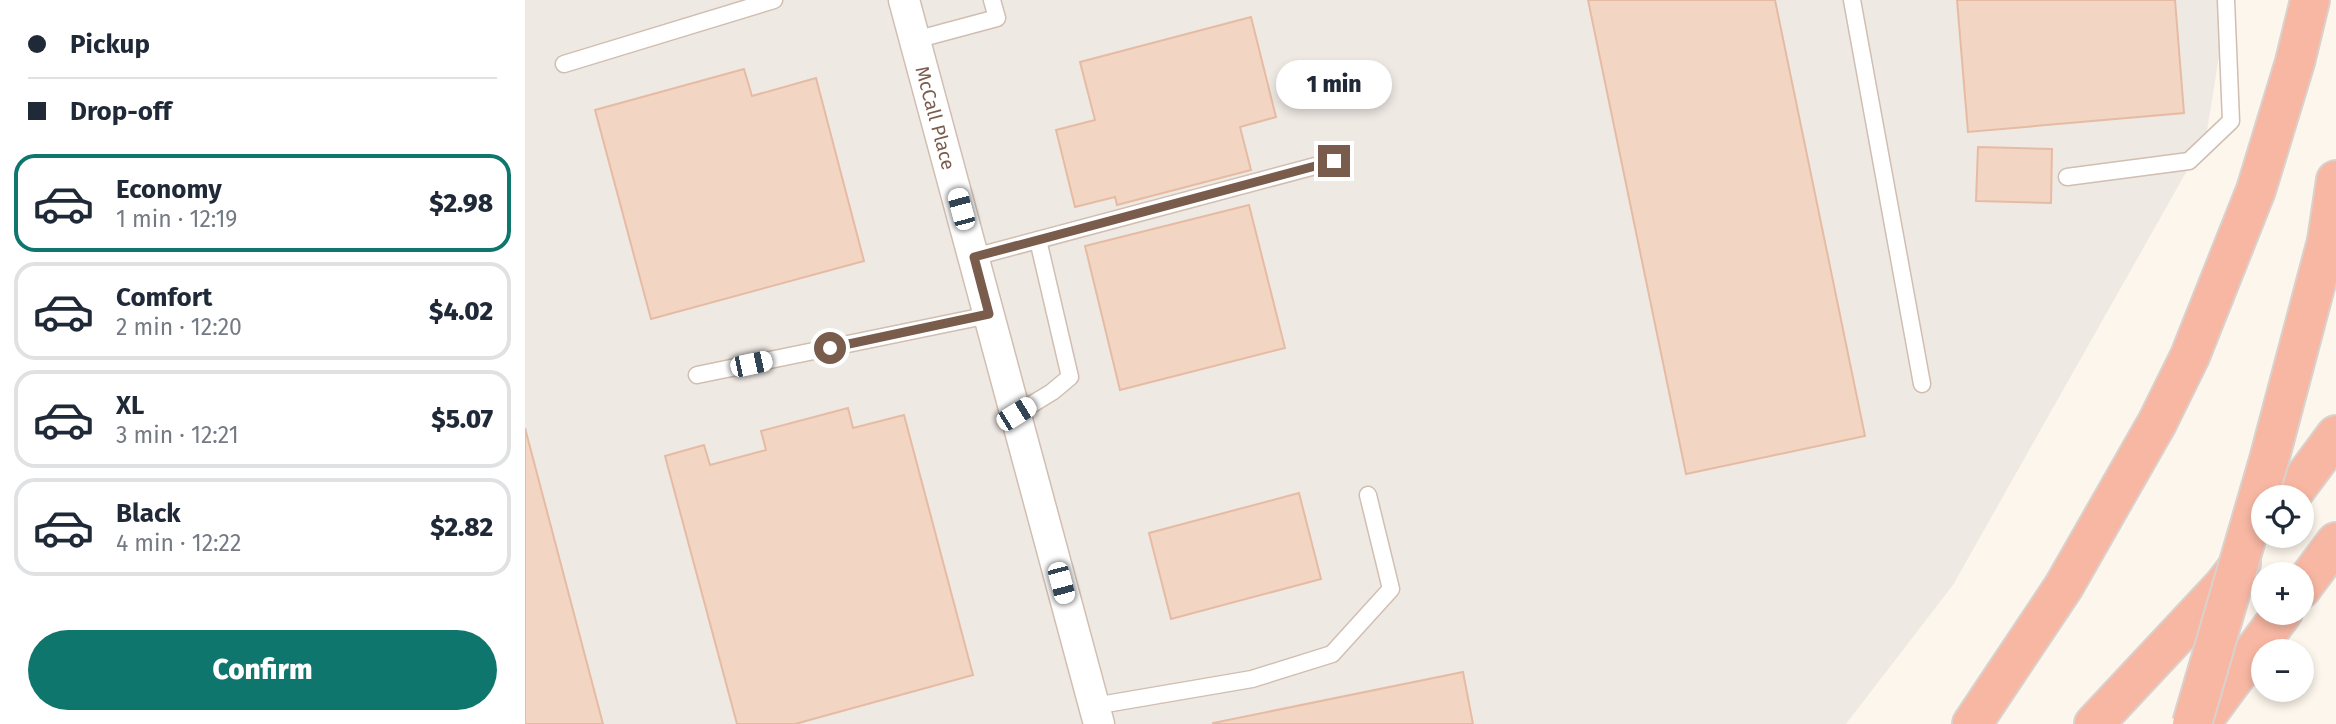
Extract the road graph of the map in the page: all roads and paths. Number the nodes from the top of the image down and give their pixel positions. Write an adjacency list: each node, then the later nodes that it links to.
1 (774, 0): 8 (lane)
2 (904, 0): 7 (street, McCall Place)
3 (992, 0): 7 (lane)
4 (1852, 0): 16 (lane)
5 (2225, 0): 10 (lane)
6 (2310, 0): 26 (highway)
7 (915, 40): 13 (street, McCall Place)
8 (564, 64)
9 (1334, 161): 12 (lane)
10 (2067, 177)
11 (2336, 180): 28 (highway, bridge)
12 (1038, 240): 13 (lane); 17 (lane)
13 (974, 257): 14 (street, McCall Place)
14 (989, 314): 15 (lane); 17 (street, McCall Place)
15 (698, 375)
16 (1922, 384)
17 (1016, 414): 25 (street, McCall Place)
18 (2336, 435): 19 (highway)
19 (2299, 485)
20 (1368, 495): 25 (lane)
21 (2336, 542): 23 (highway)
22 (2252, 548): 27 (highway)
23 (2314, 572)
24 (2273, 625): 29 (highway)
25 (1096, 715)
26 (1972, 724)
27 (2094, 724)
28 (2192, 724)
29 (2200, 724)

